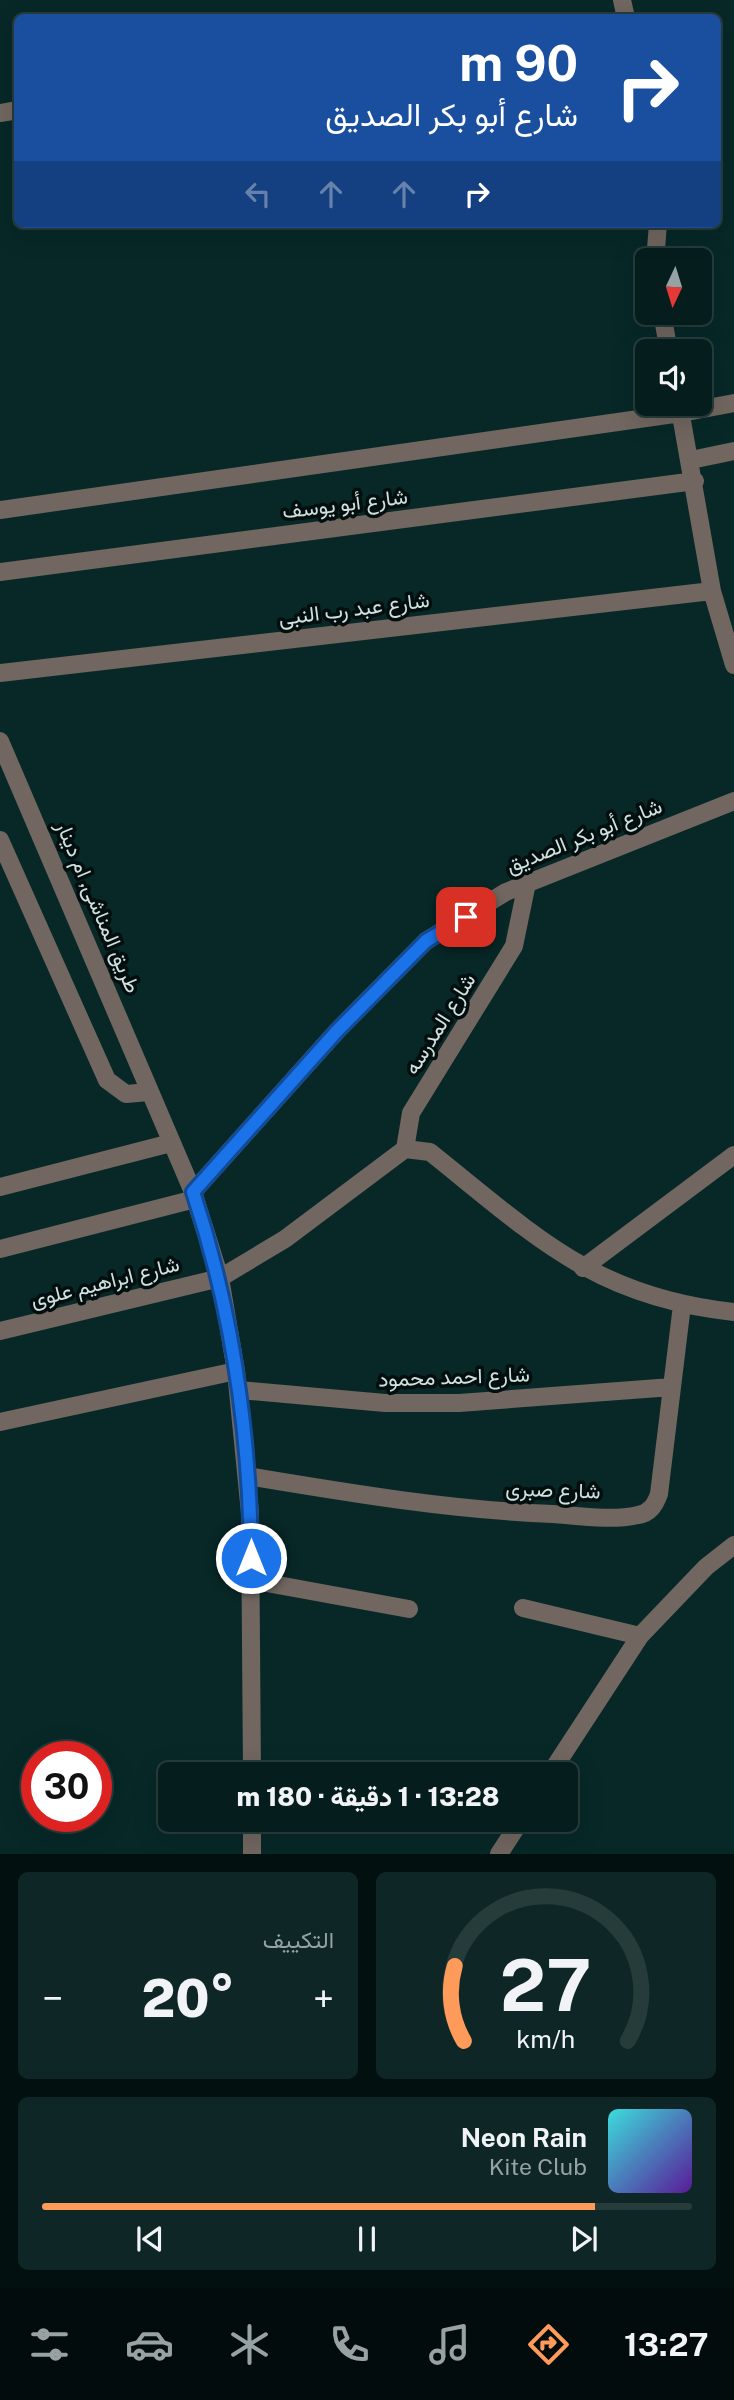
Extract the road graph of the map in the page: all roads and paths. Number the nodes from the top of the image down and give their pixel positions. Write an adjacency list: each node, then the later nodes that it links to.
1 (658, 228): 2 (street)
2 (656, 248)
3 (734, 403): 4 (street)
4 (712, 405)
5 (635, 416): 10 (street)
6 (682, 416): 8 (street)
7 (734, 451): 8 (street)
8 (691, 460): 9 (street)
9 (695, 481): 11 (street, شارع أبو يوسف); 12 (street)
10 (0, 510)
11 (0, 572)
12 (712, 591): 13 (street); 14 (street, شارع عبد رب النبى)
13 (734, 665)
14 (0, 673)
15 (0, 741): 19 (street, طريق المناشى, ام دينار)
16 (734, 800): 18 (street, شارع أبو بكر الصديق)
17 (2, 848): 19 (street)
18 (527, 883): 21 (street, شارع المدرسه); 24 (street, شارع أبو بكر الصديق)
19 (149, 1093): 20 (street, طريق المناشى, ام دينار)
20 (171, 1143): 23 (street); 24 (street, طريق المناشى, ام دينار)
21 (405, 1149): 26 (street); 27 (street, شارع ابراهيم علوى)
22 (734, 1155): 26 (street)
23 (0, 1187)
24 (194, 1196): 25 (street); 27 (street, طريق المناشى, ام دينار)
25 (0, 1249)
26 (583, 1268): 28 (street)
27 (220, 1278): 30 (street, شارع ابراهيم علوى); 31 (street, طريق المناشى, ام دينار)
28 (682, 1305): 29 (street); 32 (street, شارع صبرى)
29 (734, 1312)
30 (0, 1331)
31 (236, 1371): 33 (street, طريق المناشى, ام دينار); 34 (street)
32 (672, 1387): 33 (street, شارع احمد محمود); 35 (street, شارع صبرى)
33 (239, 1390): 35 (street, طريق المناشى, ام دينار)
34 (0, 1422)
35 (247, 1476): 37 (street, طريق المناشى, ام دينار)
36 (734, 1545): 40 (street)
37 (251, 1580): 39 (street); 41 (street, طريق المناشى, ام دينار)
38 (523, 1608): 40 (street)
39 (409, 1609)
40 (640, 1636): 42 (street)
41 (252, 1762)
42 (558, 1762)
43 (252, 1832): 45 (street)
44 (513, 1832): 46 (street)
45 (252, 1854)
46 (499, 1854)

